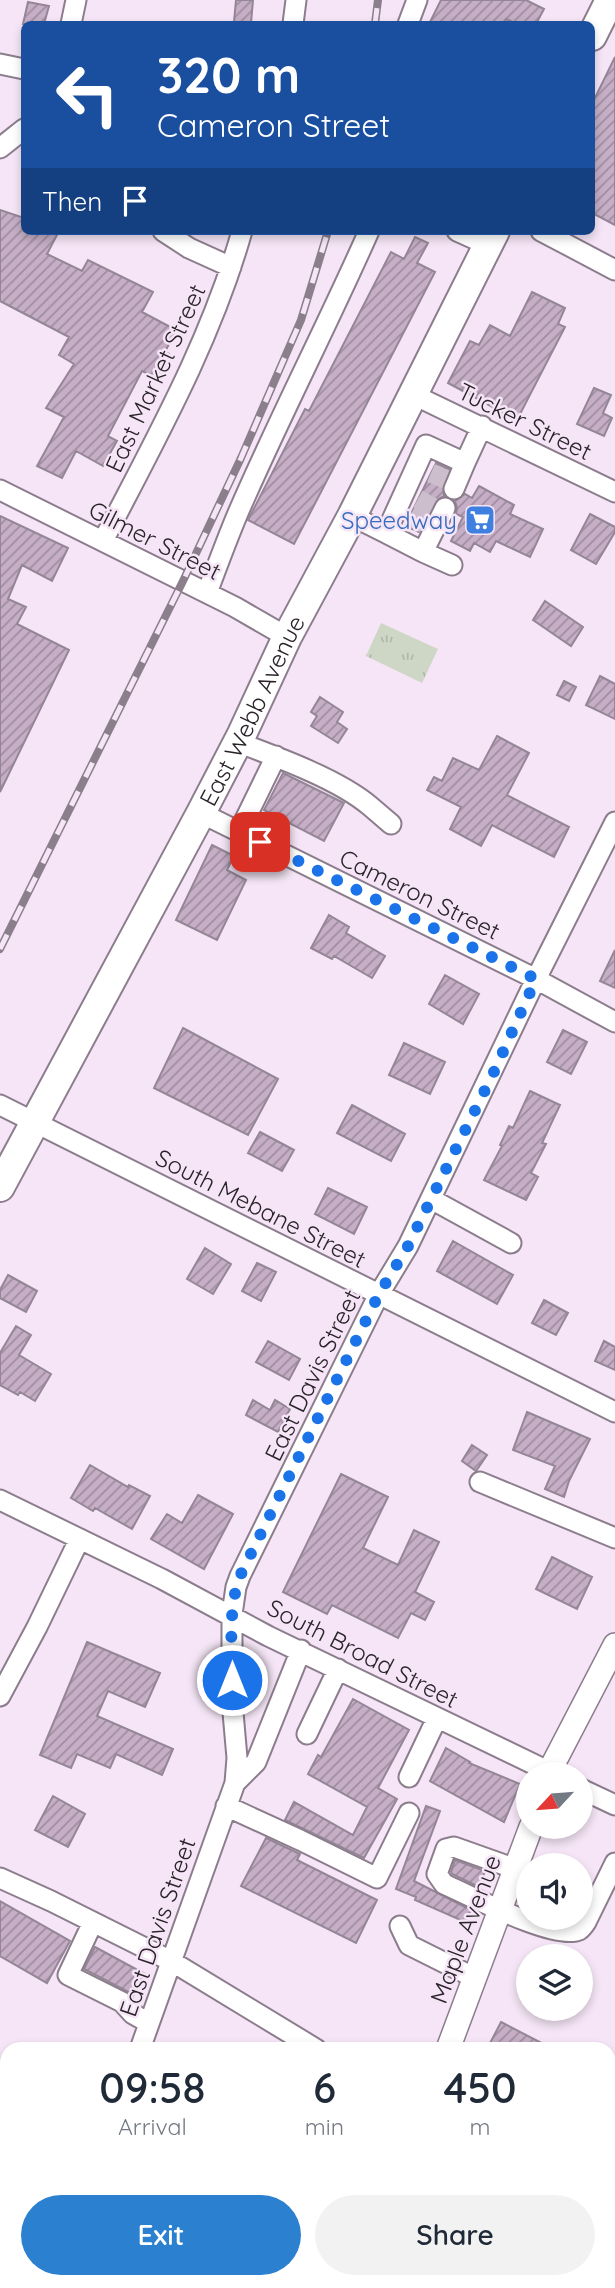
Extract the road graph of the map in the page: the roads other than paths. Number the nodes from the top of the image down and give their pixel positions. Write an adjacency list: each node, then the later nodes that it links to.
1 (76, 0): 5 (street)
2 (296, 0): 6 (street)
3 (417, 0): 7 (street)
4 (610, 0): 8 (highway)
5 (72, 21)
6 (293, 21)
7 (409, 21)
8 (595, 30)
9 (0, 64): 10 (street)
10 (21, 68)
11 (21, 131): 12 (street)
12 (0, 148)
13 (169, 235): 18 (street)
14 (241, 235): 18 (street, East Market Street)
15 (367, 235): 32 (street)
16 (549, 235): 19 (street)
17 (491, 238): 20 (highway, East Webb Avenue)
18 (231, 267): 29 (street, East Market Street)
19 (615, 270)
20 (414, 395): 21 (street, Tucker Street); 27 (highway, East Webb Avenue)
21 (482, 426): 22 (street); 25 (street, Tucker Street)
22 (466, 463): 23 (street); 23 (street)
23 (441, 478): 26 (street)
24 (0, 490): 29 (street, Gilmer Street)
25 (615, 492)
26 (423, 511): 28 (street); 30 (street)
27 (352, 516): 28 (street); 33 (highway, East Webb Avenue)
28 (386, 533): 30 (street)
29 (103, 541): 32 (street, Gilmer Street)
30 (423, 552): 31 (street)
31 (452, 565)
32 (207, 593): 33 (street, Gilmer Street)
33 (287, 637): 34 (highway, East Webb Avenue)
34 (237, 742): 35 (street); 36 (highway, East Webb Avenue)
35 (276, 757): 38 (street); 39 (street)
36 (201, 813): 39 (street, Cameron Street); 43 (highway, East Webb Avenue)
37 (615, 822): 40 (street, East Davis Street)
38 (391, 824)
39 (239, 832): 40 (street, Cameron Street)
40 (536, 979): 41 (street, Cameron Street); 45 (street, East Davis Street)
41 (615, 1022)
42 (0, 1105): 43 (street, South Mebane Street)
43 (35, 1123): 44 (highway, East Webb Avenue); 47 (street, South Mebane Street)
44 (0, 1187)
45 (431, 1199): 46 (street); 47 (street, East Davis Street)
46 (511, 1243)
47 (379, 1294): 48 (street, South Mebane Street); 53 (street, East Davis Street)
48 (615, 1412)
49 (481, 1482): 51 (street)
50 (0, 1500): 52 (street, South Broad Street)
51 (615, 1538)
52 (79, 1540): 53 (street, South Broad Street); 57 (street)
53 (232, 1615): 55 (street, South Broad Street); 63 (street, East Davis Street)
54 (615, 1645): 61 (main road)
55 (300, 1650): 56 (street, South Broad Street); 63 (street, East Davis Street)
56 (338, 1669): 58 (street, South Broad Street); 59 (street)
57 (0, 1696)
58 (437, 1718): 60 (street, South Broad Street); 62 (street)
59 (307, 1734)
60 (526, 1762)
61 (556, 1762)
62 (409, 1777)
63 (235, 1783): 66 (street, East Davis Street)
64 (593, 1794): 65 (street)
65 (615, 1805)
66 (226, 1806): 67 (street); 74 (street, East Davis Street)
67 (409, 1813)
68 (615, 1863): 71 (street)
69 (516, 1869): 71 (main road, Maple Avenue); 71 (street)
70 (0, 1878): 72 (street)
71 (501, 1910): 75 (main road, Maple Avenue)
72 (93, 1922): 74 (street); 76 (street)
73 (400, 1926): 75 (street)
74 (171, 1961): 76 (street, East Davis Street); 78 (street)
75 (475, 1979): 79 (main road, Maple Avenue)
76 (149, 2023): 77 (street, East Davis Street)
77 (142, 2042)
78 (304, 2042)
79 (451, 2042)

